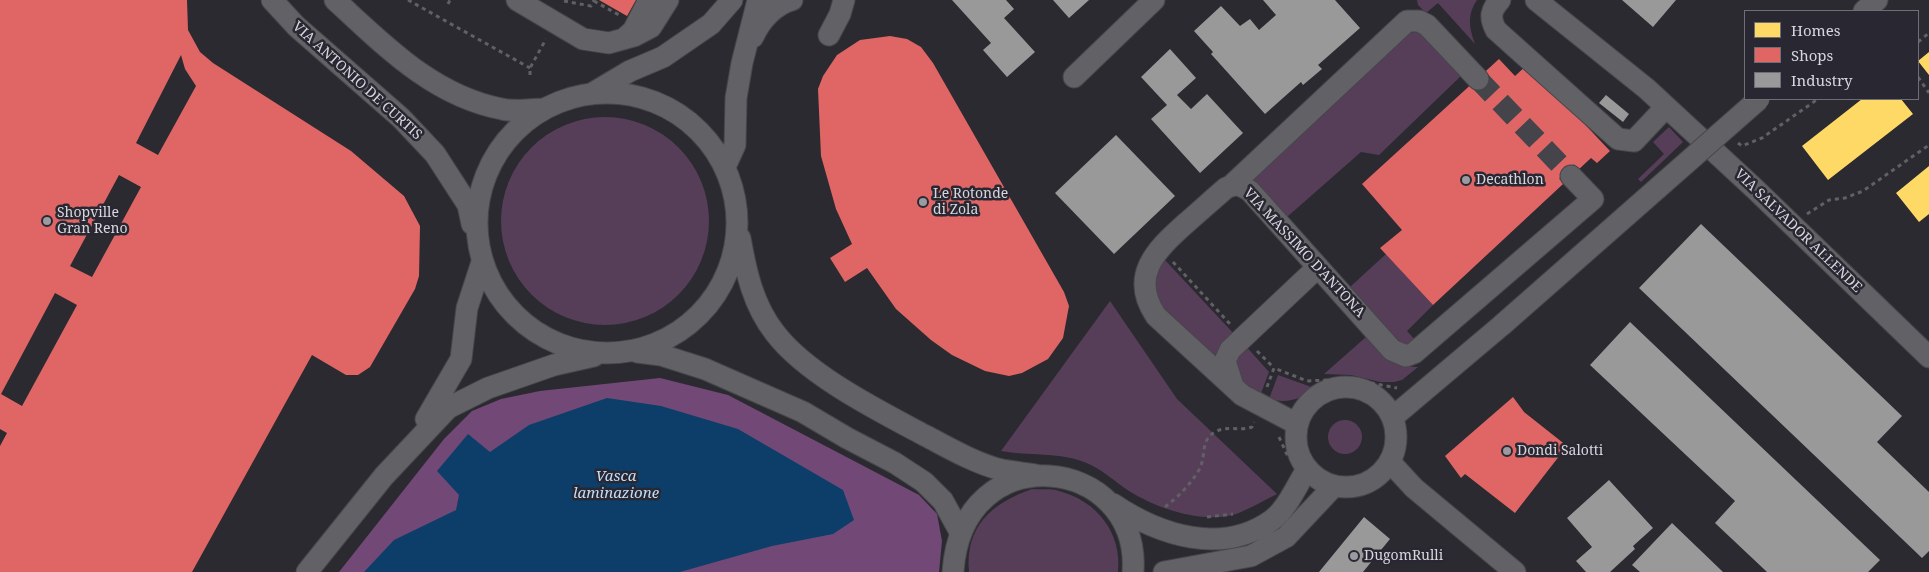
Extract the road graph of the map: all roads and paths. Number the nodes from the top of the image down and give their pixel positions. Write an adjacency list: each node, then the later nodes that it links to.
1 (272, 0): 43 (street, VIA ANTONIO DE CURTIS)
2 (408, 0): 25 (path)
3 (517, 0): 16 (street)
4 (649, 0): 22 (street)
5 (668, 0): 22 (street)
6 (732, 0): 30 (street)
7 (758, 0): 24 (street)
8 (792, 0): 24 (street)
9 (844, 0): 20 (street)
10 (1154, 0): 27 (street)
11 (1500, 0): 34 (street)
12 (1536, 0): 34 (street, VIA SALVADOR ALLENDE)
13 (1877, 0): 17 (street)
14 (594, 1): 16 (path); 18 (path)
15 (342, 3): 35 (street)
16 (551, 5): 22 (street)
17 (1865, 10)
18 (620, 16)
19 (1929, 33): 23 (path)
20 (829, 36)
21 (547, 38): 25 (path)
22 (625, 39)
23 (1919, 41)
24 (742, 63): 38 (street)
25 (530, 68): 26 (path)
26 (530, 75)
27 (1074, 76)
28 (1919, 78): 31 (path)
29 (1478, 79): 40 (street)
30 (593, 93): 35 (street); 38 (street)
31 (1929, 93)
32 (1758, 100): 56 (street, bridge)
33 (1817, 100): 36 (path)
34 (1666, 107): 41 (street, VIA SALVADOR ALLENDE)
35 (544, 109): 43 (street)
36 (1731, 138)
37 (1929, 145): 41 (path)
38 (725, 167): 42 (street)
39 (1571, 176): 45 (street, VIA MASSIMO D'ANTONA)
40 (1233, 184): 45 (street, VIA MASSIMO D'ANTONA); 53 (street, VIA MASSIMO D'ANTONA)
41 (1791, 224): 50 (street, VIA SALVADOR ALLENDE)
42 (738, 225): 48 (street); 62 (street)
43 (479, 252): 49 (street); 59 (street)
44 (1173, 261): 46 (path)
45 (1318, 268): 53 (street)
46 (1231, 324)
47 (1255, 350): 51 (path)
48 (630, 352): 49 (street); 70 (street)
49 (604, 354): 59 (street)
50 (1929, 357)
51 (1274, 368): 52 (path); 54 (path)
52 (1350, 378)
53 (1233, 386): 57 (street, VIA MASSIMO D'ANTONA)
54 (1266, 390)
55 (1256, 415): 66 (path)
56 (1393, 418): 57 (street); 60 (street)
57 (1297, 424): 61 (street)
58 (1276, 432): 61 (path)
59 (401, 457): 71 (street)
60 (1390, 462): 63 (street); 75 (street)
61 (1299, 467): 63 (street); 64 (street)
62 (1036, 475): 64 (street); 70 (street)
63 (1334, 486): 74 (street)
64 (1104, 498): 73 (street)
65 (1159, 505): 66 (path)
66 (1165, 507): 67 (path)
67 (1172, 510)
68 (1235, 514): 69 (path)
69 (1205, 517)
70 (960, 532): 72 (street)
71 (307, 572)
72 (953, 572)
73 (1133, 572)
74 (1164, 572)
75 (1515, 572)

